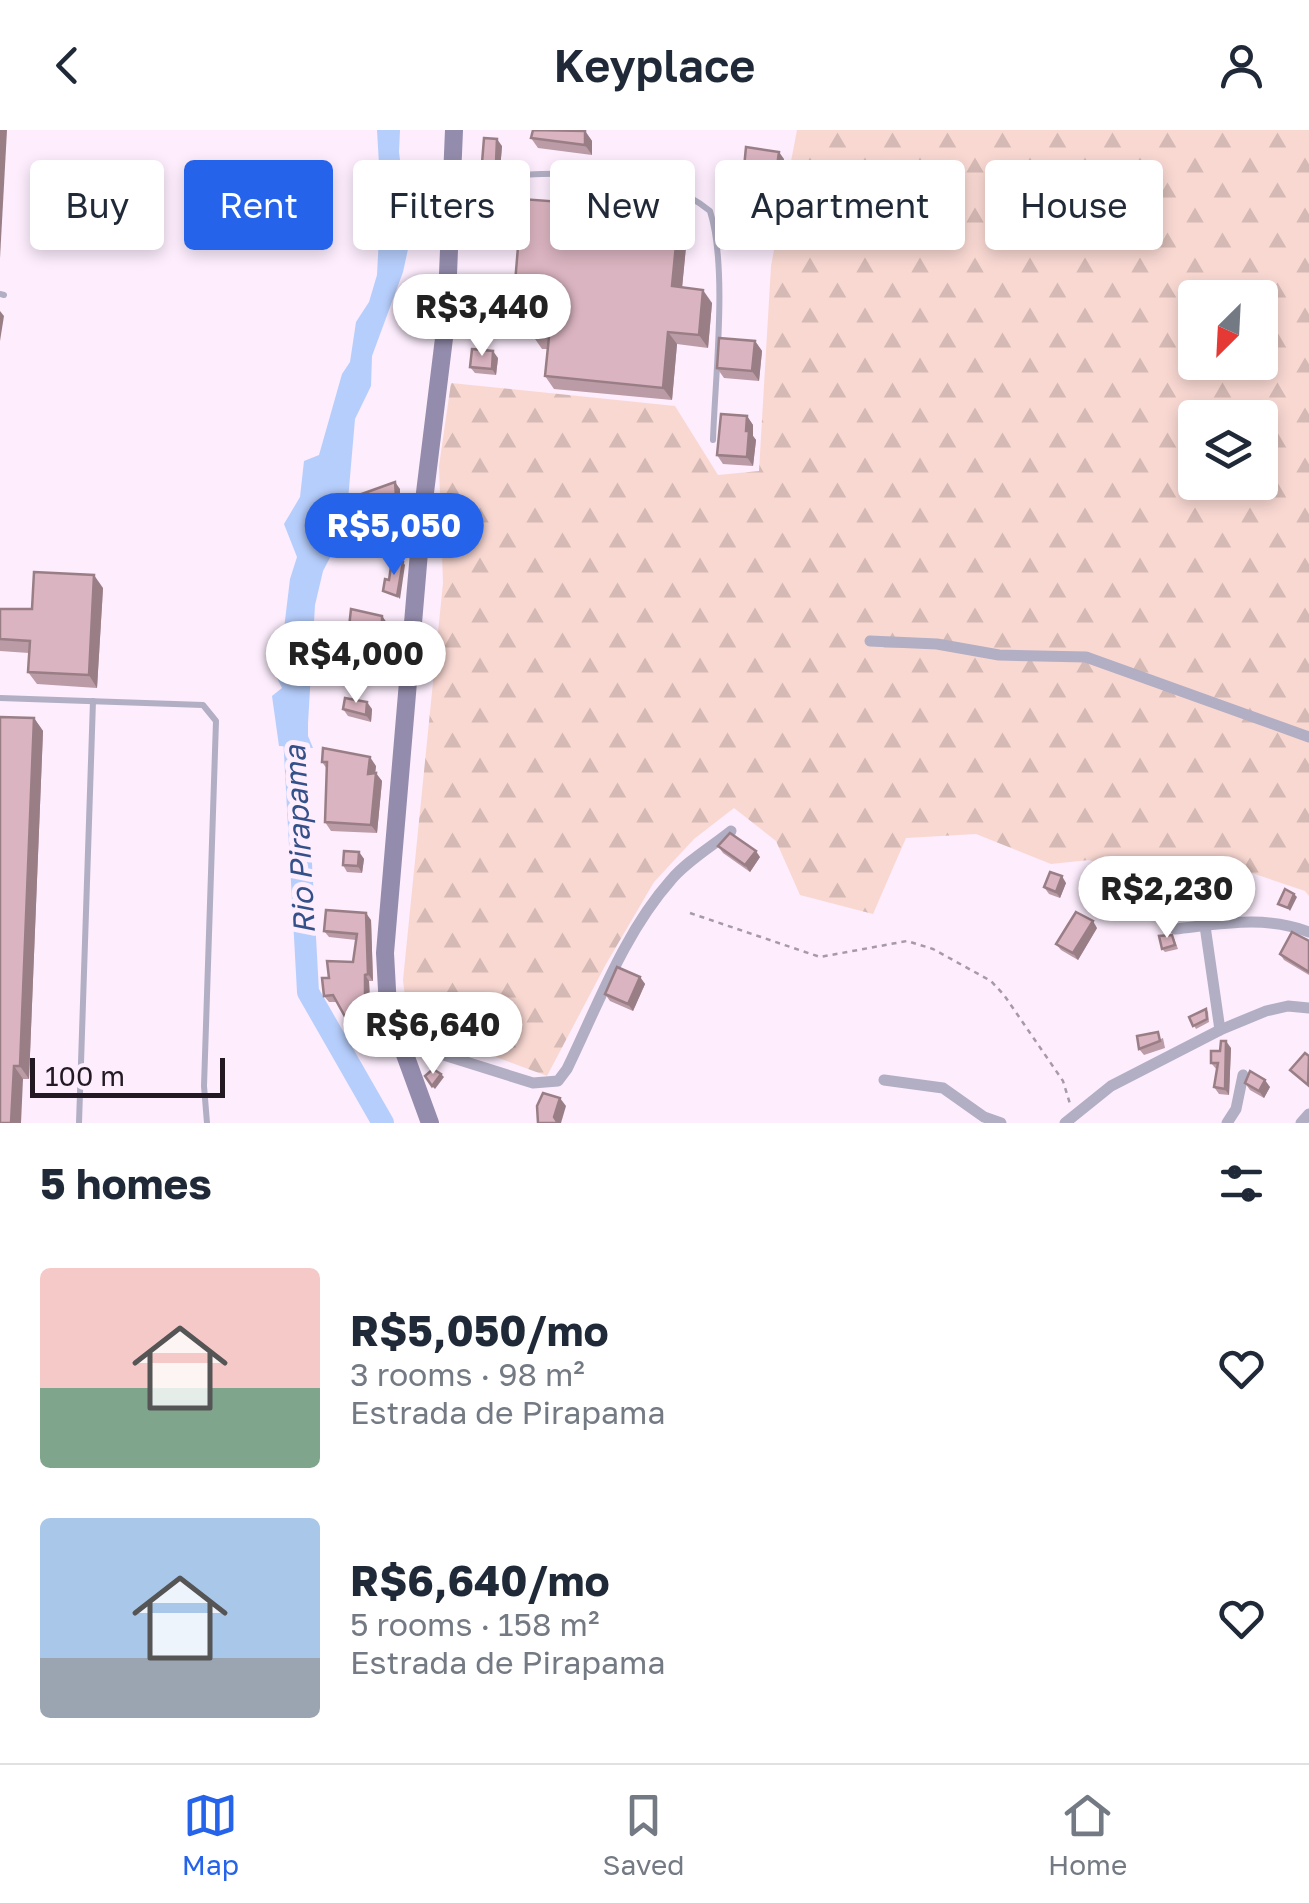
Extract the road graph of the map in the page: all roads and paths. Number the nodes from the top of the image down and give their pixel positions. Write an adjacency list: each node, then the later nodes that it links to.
1 (454, 130): 2 (main road)
2 (453, 160)
3 (530, 175): 5 (lane)
4 (449, 250): 17 (main road)
5 (713, 440)
6 (870, 641): 9 (street)
7 (0, 698): 8 (lane)
8 (93, 701): 22 (lane); 23 (lane)
9 (1309, 736)
10 (731, 832): 17 (street)
11 (690, 914): 21 (path)
12 (1206, 926): 13 (street); 14 (street); 16 (street)
13 (1175, 930)
14 (1309, 932)
15 (1309, 1008): 16 (street)
16 (1220, 1030): 21 (street)
17 (399, 1041): 24 (main road)
18 (1243, 1075): 26 (street)
19 (884, 1080): 25 (street)
20 (1309, 1114): 27 (street)
21 (1069, 1119)
22 (79, 1123)
23 (207, 1123)
24 (430, 1123)
25 (1001, 1123)
26 (1228, 1123)
27 (1301, 1123)

